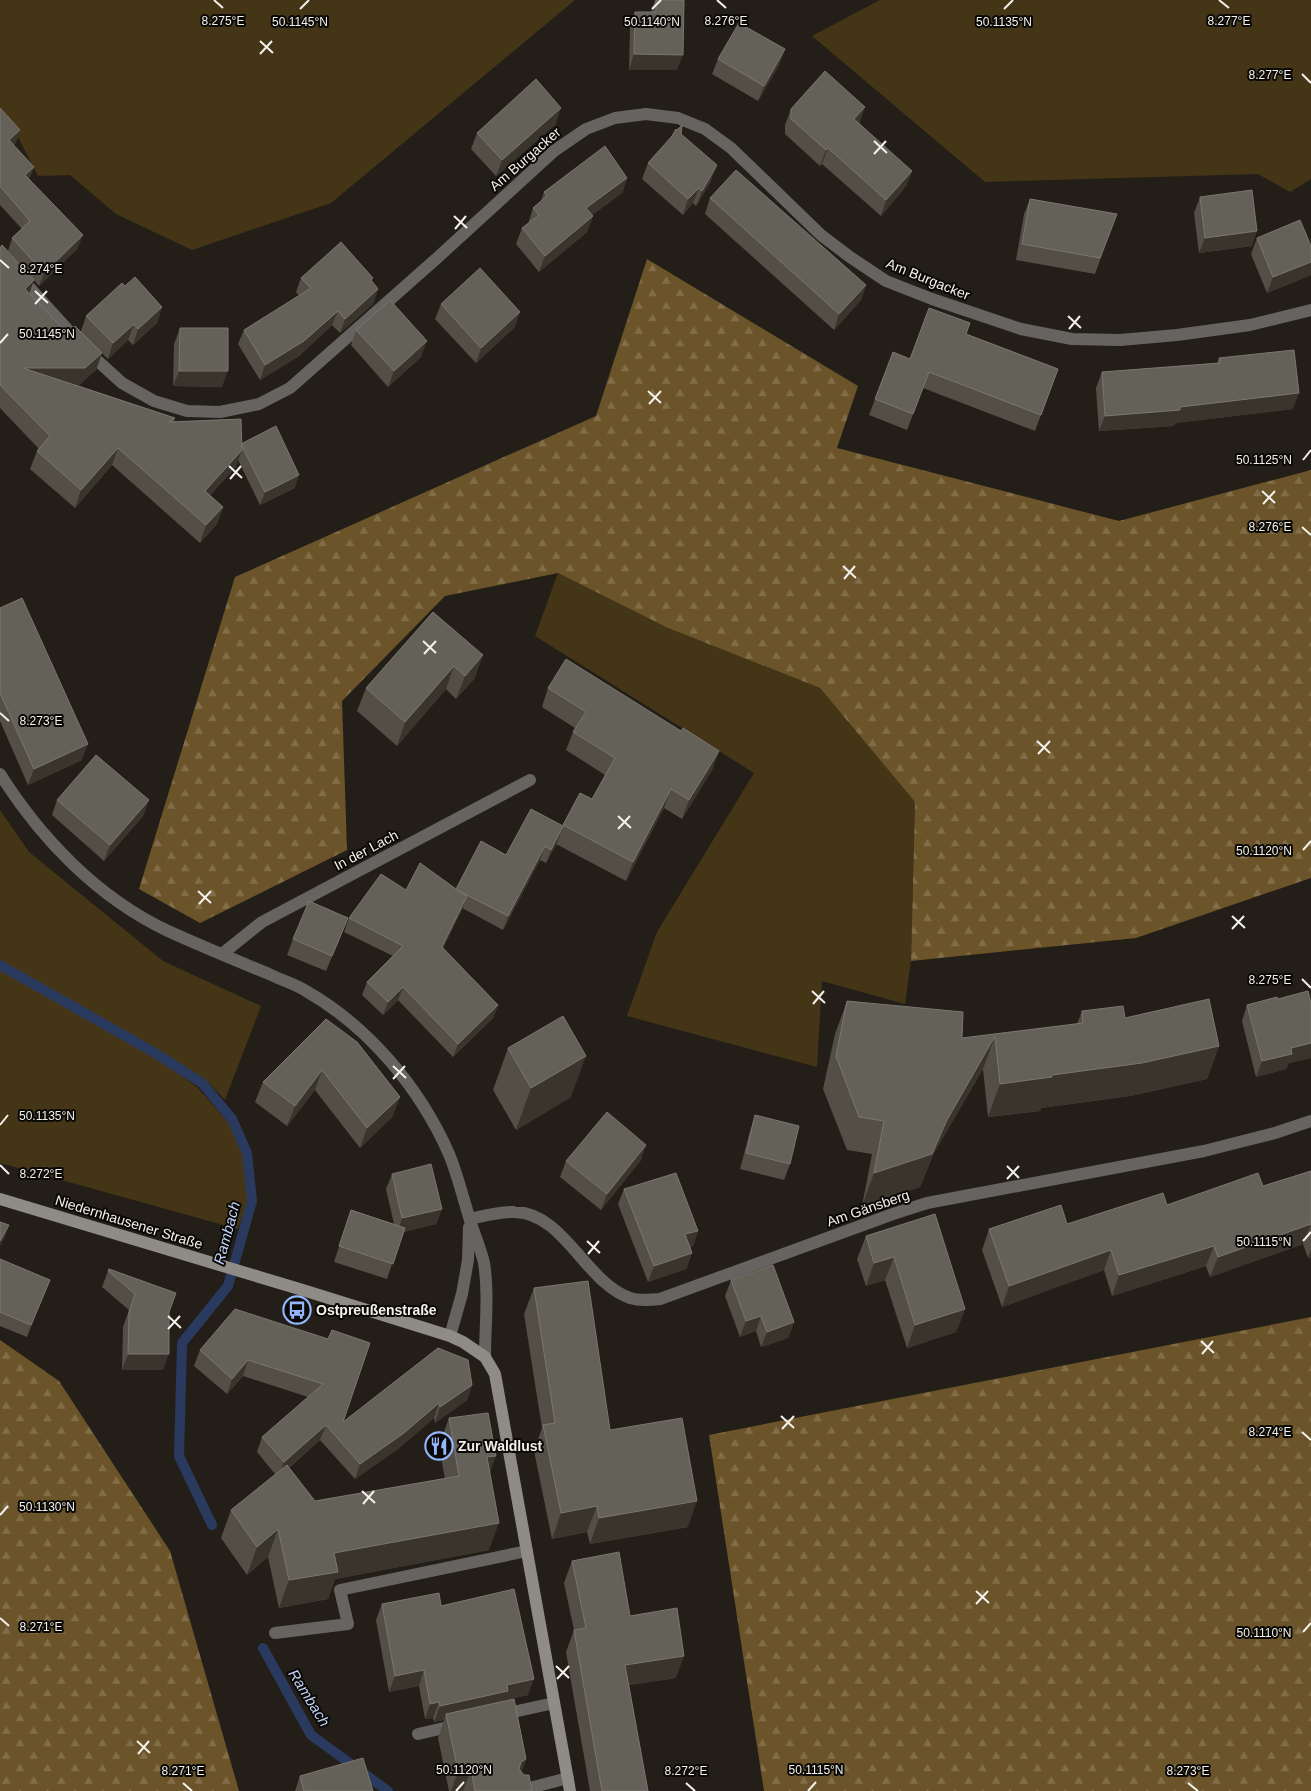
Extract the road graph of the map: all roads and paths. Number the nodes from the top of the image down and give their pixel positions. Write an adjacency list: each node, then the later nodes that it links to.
1 (0, 255): 2 (street, Am Burgacker)
2 (1311, 310)
3 (0, 774): 5 (street)
4 (530, 780): 5 (street, In der Lach)
5 (222, 954): 8 (street)
6 (1311, 1122): 8 (street, Am Gänsberg)
7 (0, 1199): 9 (main road, Niedernhausener Straße)
8 (470, 1219): 9 (street); 10 (street)
9 (450, 1336): 10 (main road)
10 (485, 1357): 11 (main road)
11 (526, 1551): 12 (street); 13 (main road)
12 (275, 1633)
13 (554, 1703): 14 (street); 17 (main road)
14 (486, 1718)
15 (467, 1723): 16 (street)
16 (418, 1734)
17 (569, 1785): 18 (street)
18 (518, 1791)

